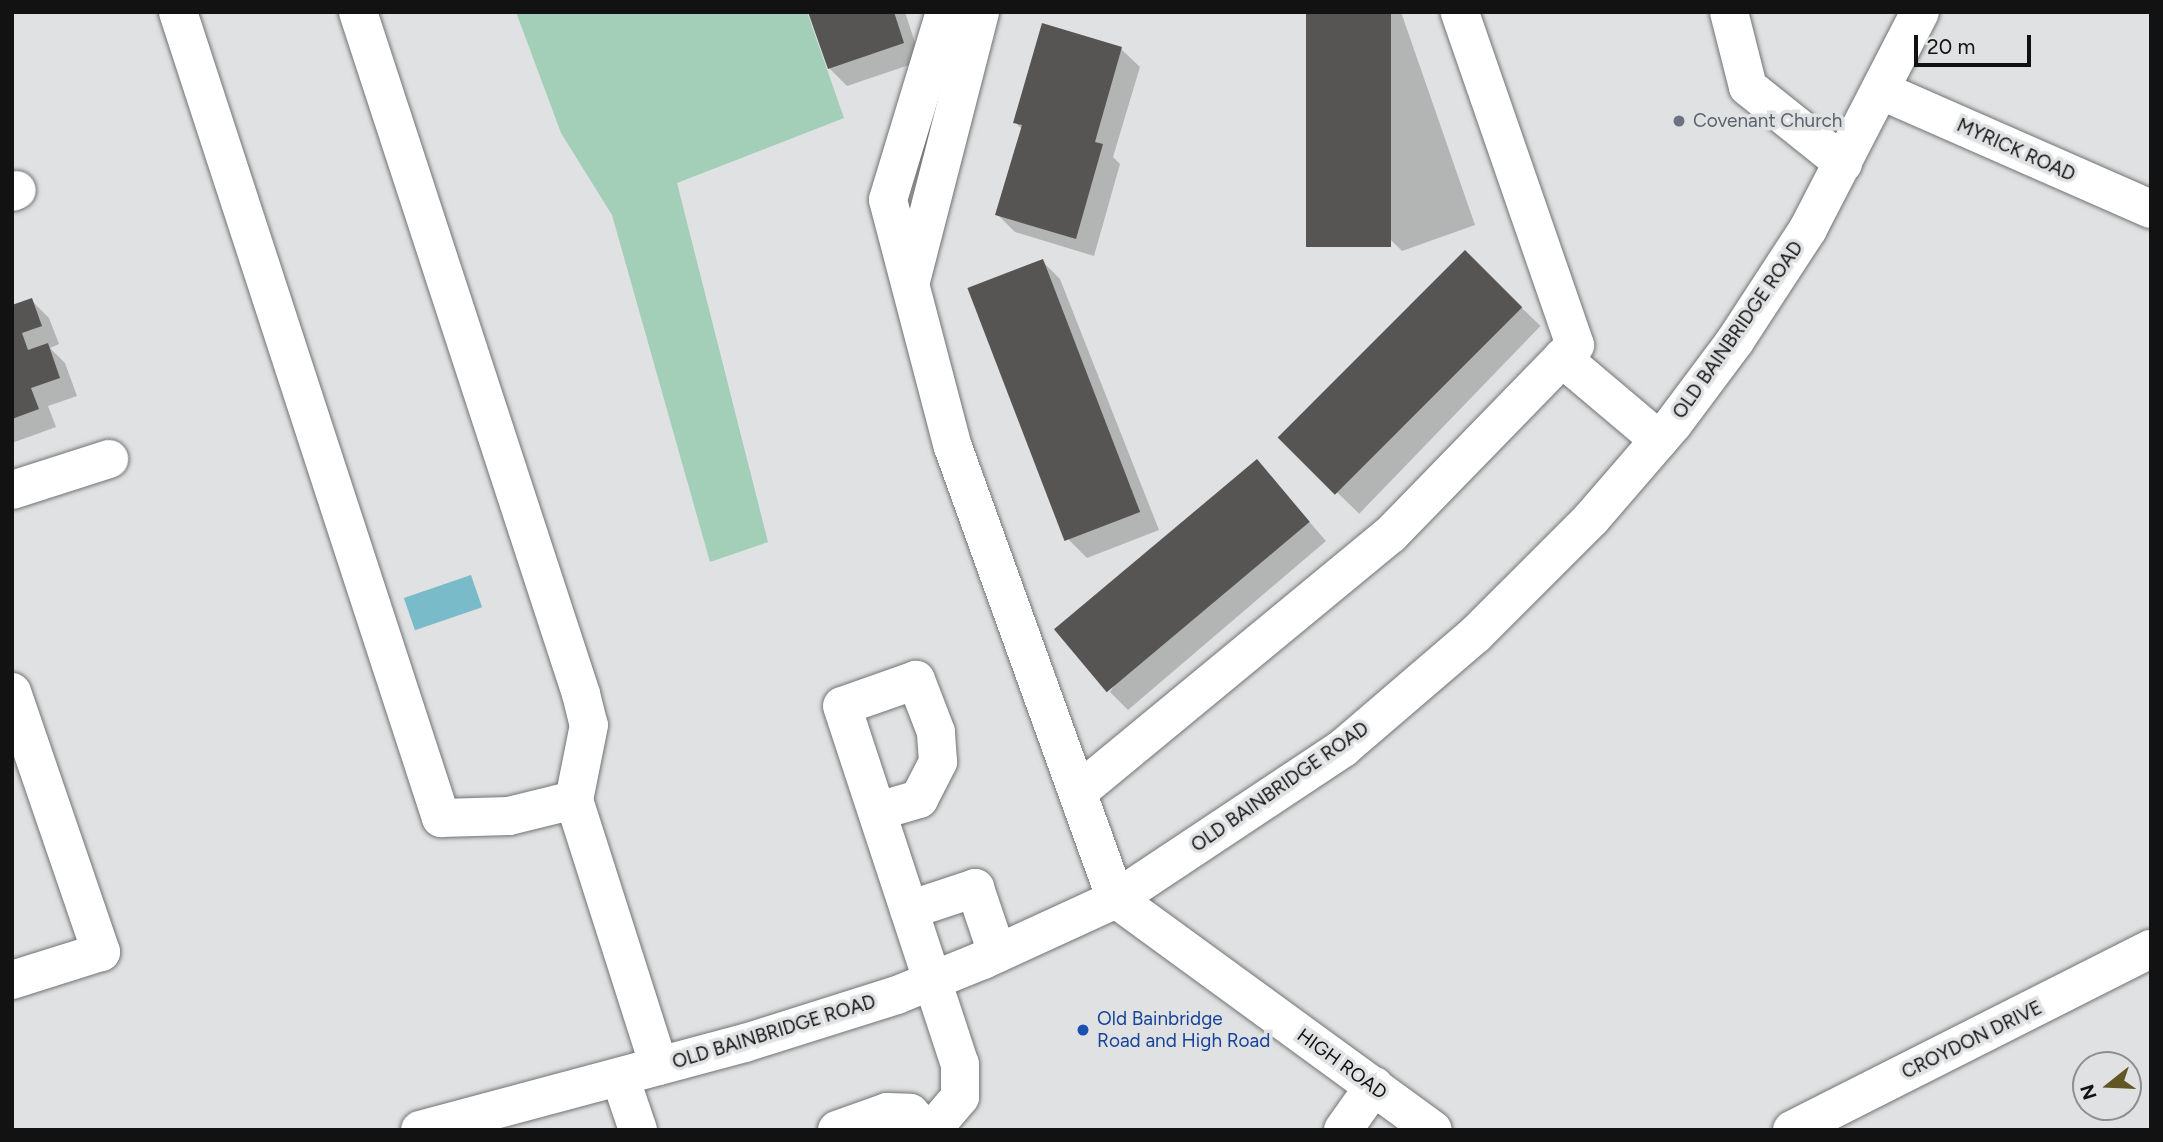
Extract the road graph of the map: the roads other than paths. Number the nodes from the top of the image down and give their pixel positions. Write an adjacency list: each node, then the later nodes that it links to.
1 (178, 12): 16 (main road)
2 (358, 12): 16 (main road)
3 (1460, 12): 10 (main road)
4 (1728, 12): 8 (main road)
5 (1920, 12): 7 (main road, OLD BAINBRIDGE ROAD)
6 (969, 13): 15 (main road)
7 (1882, 91): 8 (main road, OLD BAINBRIDGE ROAD); 9 (main road, MYRICK ROAD)
8 (1843, 163): 11 (main road, OLD BAINBRIDGE ROAD)
9 (2151, 209)
10 (1562, 358): 11 (main road); 15 (main road)
11 (1659, 440): 18 (main road, OLD BAINBRIDGE ROAD)
12 (109, 459): 13 (main road)
13 (12, 490)
14 (12, 692): 22 (main road)
15 (1077, 792): 18 (main road)
16 (574, 800): 24 (main road)
17 (877, 811): 19 (main road)
18 (1116, 899): 21 (main road, OLD BAINBRIDGE ROAD); 26 (main road, HIGH ROAD)
19 (909, 910): 21 (main road); 23 (main road)
20 (2151, 949): 34 (main road, CROYDON DRIVE)
21 (997, 953): 23 (main road, OLD BAINBRIDGE ROAD)
22 (12, 980)
23 (932, 981): 24 (main road, OLD BAINBRIDGE ROAD); 31 (main road)
24 (659, 1066): 25 (main road, OLD BAINBRIDGE ROAD)
25 (620, 1077): 27 (main road, OLD BAINBRIDGE ROAD); 28 (main road)
26 (1374, 1087): 32 (main road); 33 (main road, HIGH ROAD)
27 (420, 1130)
28 (638, 1130)
29 (837, 1130): 30 (main road)
30 (926, 1130)
31 (932, 1130)
32 (1343, 1130)
33 (1433, 1130)
34 (1792, 1130)

